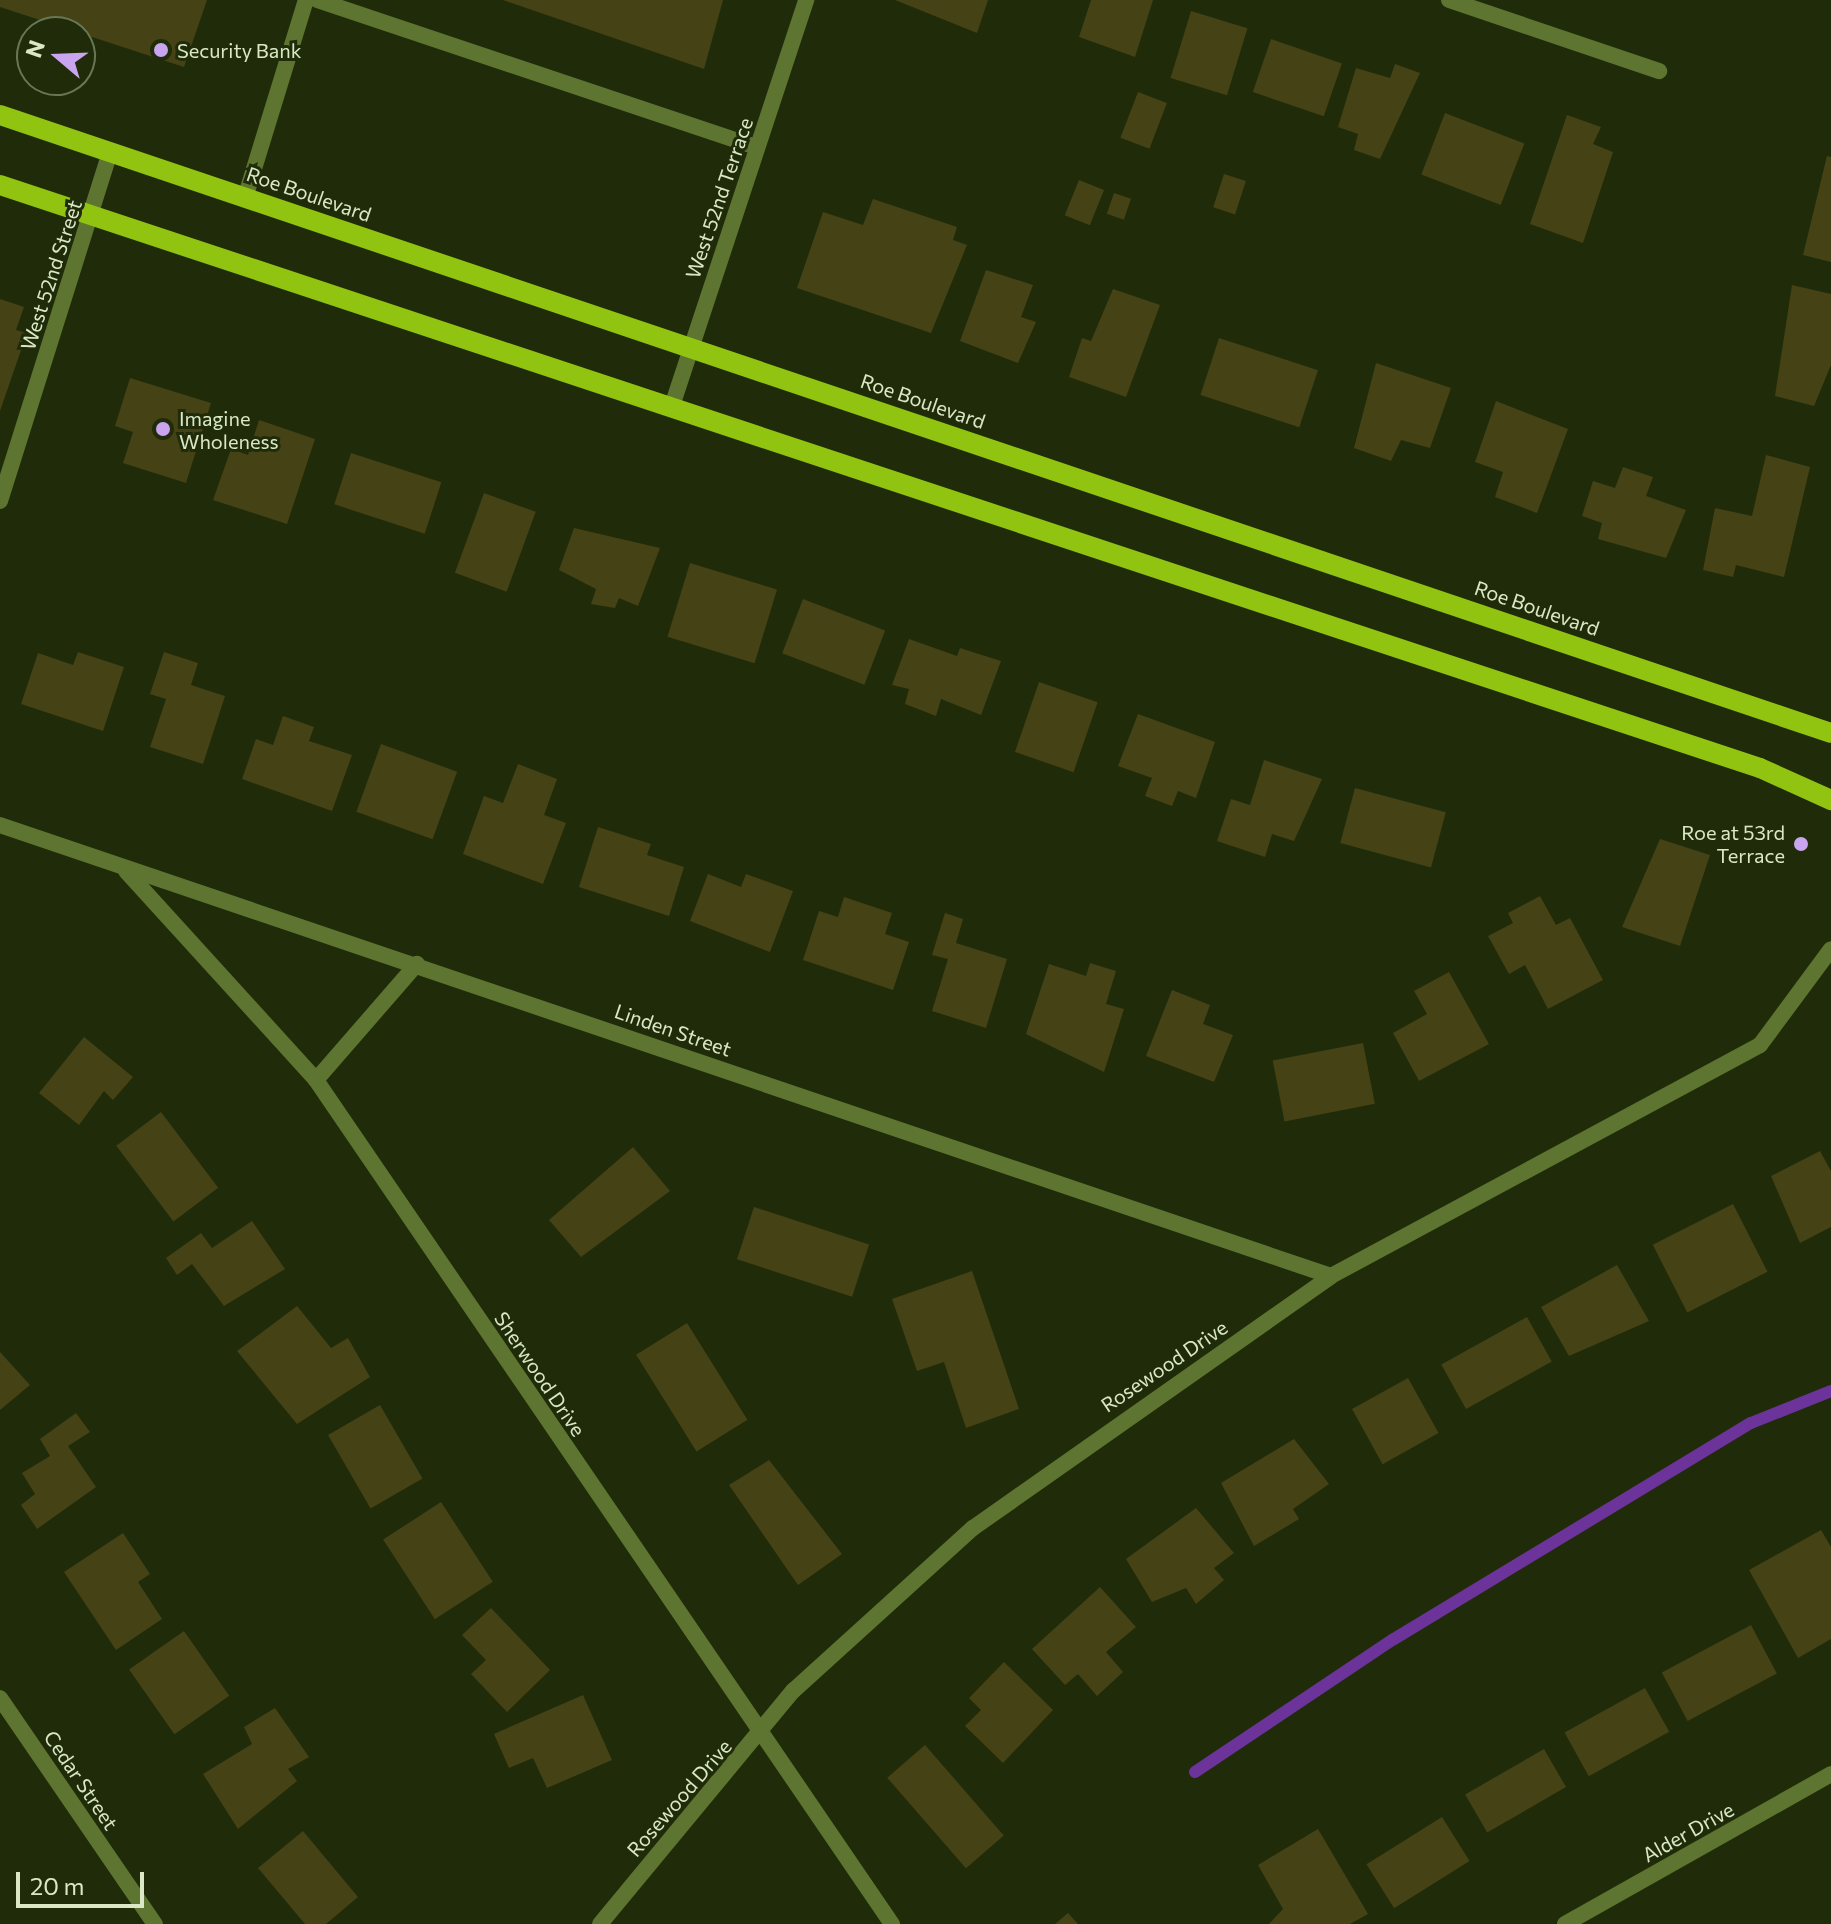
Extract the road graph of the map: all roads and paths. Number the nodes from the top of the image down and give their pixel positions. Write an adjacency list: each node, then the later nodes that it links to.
1 (306, 0): 10 (street)
2 (317, 0): 7 (street)
3 (806, 0): 7 (street, West 52nd Terrace)
4 (1449, 0): 5 (street)
5 (1659, 71)
6 (0, 115): 8 (main road, Roe Boulevard)
7 (757, 147): 12 (street, West 52nd Terrace)
8 (110, 153): 10 (main road, Roe Boulevard); 11 (street, West 52nd Street)
9 (0, 185): 11 (main road)
10 (245, 198): 12 (main road, Roe Boulevard)
11 (90, 216): 13 (main road); 14 (street, West 52nd Street)
12 (690, 348): 13 (street, West 52nd Terrace); 15 (main road, Roe Boulevard)
13 (671, 409): 16 (main road)
14 (0, 501)
15 (1831, 733)
16 (1831, 800)
17 (0, 825): 18 (street, Linden Street)
18 (124, 870): 20 (street, Linden Street); 21 (street, Sherwood Drive)
19 (1831, 949): 22 (street, Rosewood Drive)
20 (417, 964): 21 (street); 22 (street, Linden Street)
21 (316, 1080): 24 (street, Sherwood Drive)
22 (1331, 1276): 24 (street, Rosewood Drive)
23 (0, 1698): 26 (street, Cedar Street)
24 (761, 1733): 27 (street, Rosewood Drive); 28 (street, Sherwood Drive)
25 (1831, 1774): 29 (street, Alder Drive)
26 (155, 1924)
27 (600, 1924)
28 (892, 1924)
29 (1565, 1924)

